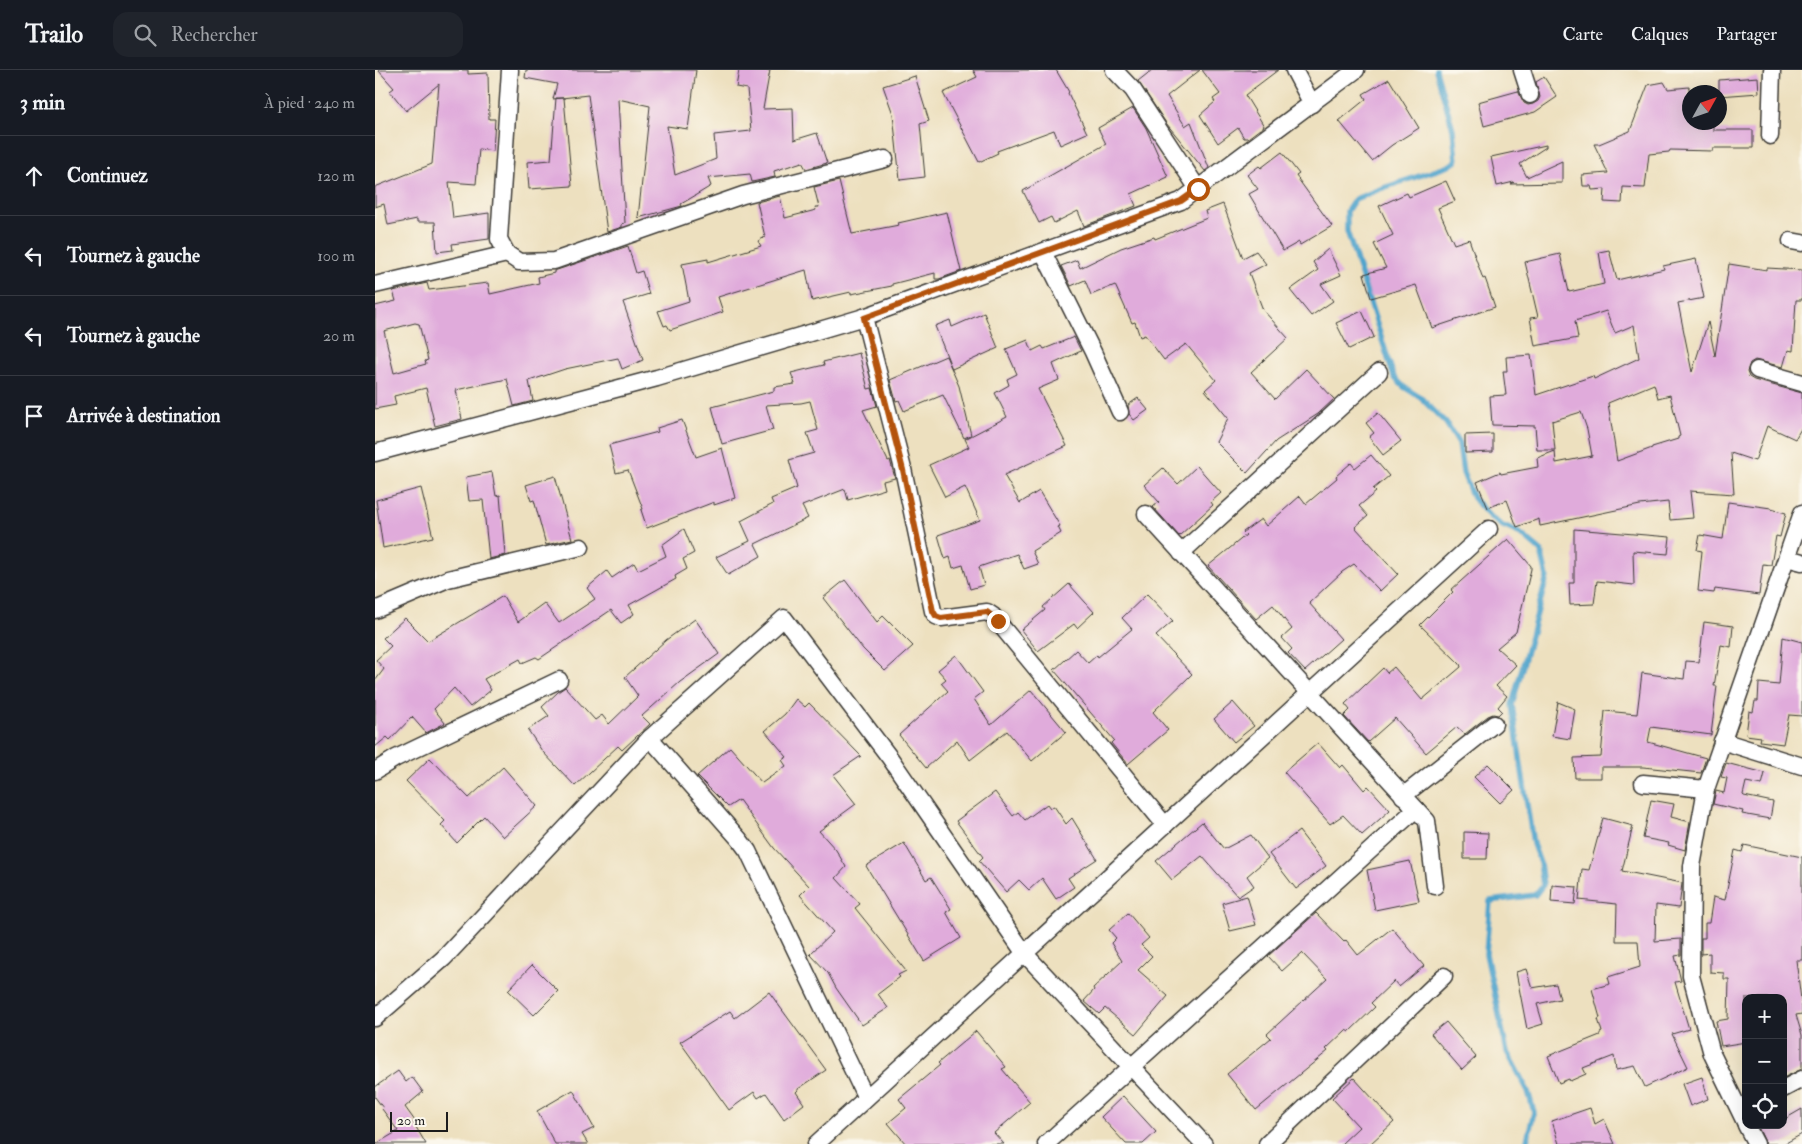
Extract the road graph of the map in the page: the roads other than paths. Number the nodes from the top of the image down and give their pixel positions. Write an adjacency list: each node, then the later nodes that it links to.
1 (510, 70): 13 (street)
2 (1114, 70): 11 (street)
3 (1294, 70): 8 (street)
4 (1356, 70): 8 (street)
5 (1522, 70): 7 (street)
6 (1773, 70): 9 (street)
7 (1530, 95)
8 (1312, 104): 11 (street)
9 (1770, 136)
10 (885, 159): 13 (street)
11 (1198, 189): 12 (street)
12 (1043, 252): 15 (street); 19 (street)
13 (507, 254): 14 (street)
14 (375, 285)
15 (864, 318): 20 (street); 39 (street)
16 (1757, 370): 18 (street)
17 (1379, 372): 25 (street)
18 (1802, 382)
19 (1120, 412)
20 (375, 453)
21 (1802, 513): 26 (street)
22 (1146, 514): 25 (street)
23 (1489, 529): 29 (street)
24 (581, 547): 27 (street)
25 (1181, 553): 29 (street)
26 (1795, 560): 32 (street)
27 (375, 610)
28 (559, 680): 34 (street)
29 (1309, 693): 37 (street); 39 (street)
30 (1494, 724): 37 (street)
31 (650, 738): 41 (street); 43 (street); 47 (street)
32 (1722, 741): 33 (street); 36 (street)
33 (1802, 766)
34 (375, 771)
35 (1643, 783): 36 (street)
36 (1706, 789): 48 (street)
37 (1403, 796): 38 (street)
38 (1416, 809): 40 (street); 44 (street)
39 (1165, 825): 41 (street)
40 (1435, 886)
41 (1025, 954): 44 (street); 47 (street)
42 (1444, 976): 53 (street)
43 (375, 1018)
44 (1131, 1067): 51 (street); 52 (street)
45 (1802, 1078): 46 (street)
46 (1787, 1087)
47 (867, 1098): 50 (street)
48 (1742, 1112)
49 (1750, 1129): 54 (street)
50 (822, 1142)
51 (1046, 1144)
52 (1204, 1144)
53 (1267, 1144)
54 (1756, 1144)

